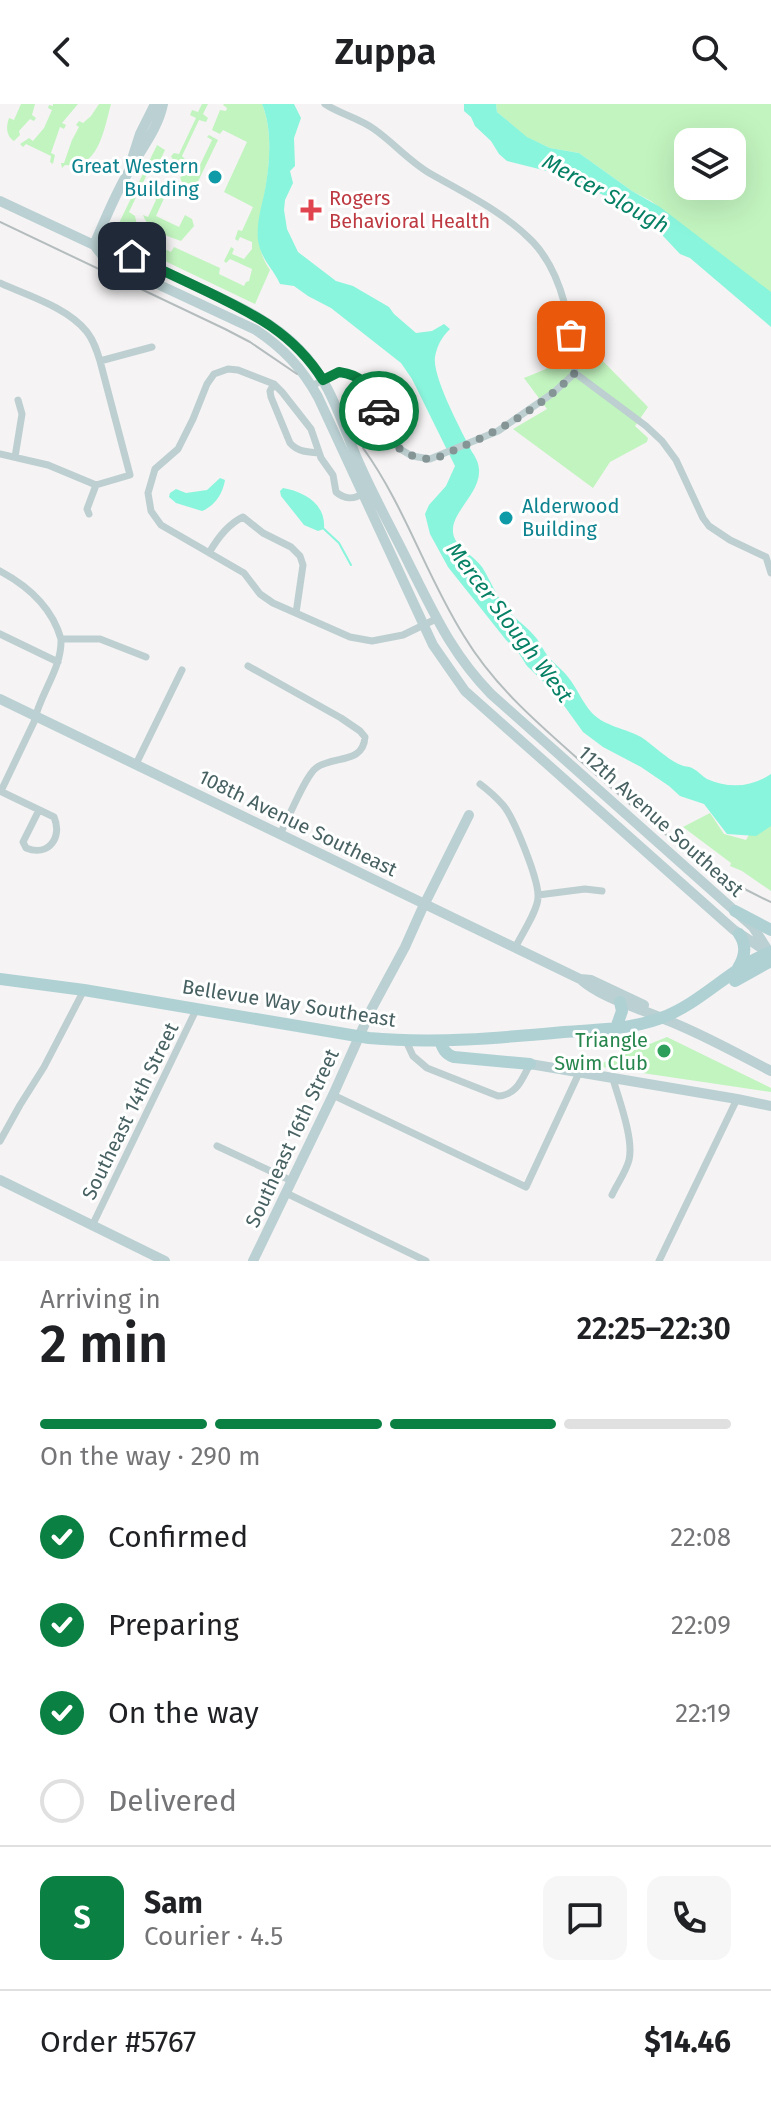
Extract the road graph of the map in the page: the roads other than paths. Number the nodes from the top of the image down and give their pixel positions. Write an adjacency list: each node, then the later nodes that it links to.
1 (155, 104): 4 (main road)
2 (163, 104): 4 (main road)
3 (325, 104): 10 (street)
4 (128, 173): 6 (main road)
5 (0, 201): 6 (main road, 112th Avenue Southeast)
6 (94, 245): 11 (main road, 112th Avenue Southeast); 13 (main road, 112th Avenue Southeast)
7 (0, 283): 9 (street)
8 (152, 347): 9 (street)
9 (100, 361): 18 (street)
10 (575, 373): 11 (street); 23 (street)
11 (323, 380): 13 (street); 25 (main road, 112th Avenue Southeast)
12 (274, 384): 15 (street); 15 (street); 21 (street)
13 (312, 386): 19 (main road, 112th Avenue Southeast)
14 (18, 400): 17 (street)
15 (319, 453): 19 (street)
16 (0, 454): 17 (street)
17 (15, 457): 18 (street)
18 (96, 485): 20 (street)
19 (363, 493): 26 (main road, 112th Avenue Southeast)
20 (89, 514)
21 (209, 553): 24 (street); 24 (street)
22 (0, 571): 28 (street)
23 (771, 573)
24 (296, 613): 26 (street)
25 (436, 619): 26 (street); 44 (main road, 112th Avenue Southeast)
26 (425, 625): 46 (main road, 112th Avenue Southeast)
27 (0, 634): 30 (street)
28 (61, 639): 29 (street); 30 (street)
29 (146, 657)
30 (58, 662): 34 (street)
31 (248, 666): 40 (street)
32 (182, 670): 35 (street)
33 (0, 699): 34 (main road, 108th Avenue Southeast)
34 (35, 716): 35 (main road, 108th Avenue Southeast); 37 (street)
35 (136, 764): 40 (main road, 108th Avenue Southeast)
36 (480, 784): 42 (street)
37 (1, 791): 38 (street)
38 (39, 810): 38 (street)
39 (469, 815): 43 (main road, Southeast 16th Street)
40 (280, 834): 43 (main road, 108th Avenue Southeast)
41 (602, 891): 42 (street)
42 (538, 895): 47 (street)
43 (425, 904): 47 (main road, 108th Avenue Southeast); 58 (main road, Southeast 16th Street)
44 (735, 911): 45 (main road); 48 (main road, 112th Avenue Southeast)
45 (771, 930)
46 (739, 934): 48 (main road, 112th Avenue Southeast); 49 (main road)
47 (515, 948): 51 (main road, 108th Avenue Southeast)
48 (770, 955): 49 (main road, Bellevue Way Southeast); 53 (main road, Bellevue Way Southeast)
49 (737, 970): 53 (main road, Bellevue Way Southeast)
50 (0, 979): 52 (main road, Bellevue Way Southeast)
51 (580, 979): 54 (main road, 108th Avenue Southeast); 56 (main road, 108th Avenue Southeast)
52 (84, 990): 55 (main road, Bellevue Way Southeast); 68 (street)
53 (710, 991): 56 (main road, Bellevue Way Southeast)
54 (620, 1002): 56 (main road, 108th Avenue Southeast); 57 (main road)
55 (196, 1010): 58 (main road, Bellevue Way Southeast); 74 (street, Southeast 14th Street)
56 (662, 1018): 57 (main road, Bellevue Way Southeast); 62 (main road, 108th Avenue Southeast)
57 (616, 1028): 60 (main road, Bellevue Way Southeast)
58 (360, 1036): 59 (main road, Bellevue Way Southeast); 65 (main road, Southeast 16th Street)
59 (406, 1041): 60 (main road, Bellevue Way Southeast); 61 (street)
60 (440, 1041): 61 (main road)
61 (530, 1064): 63 (main road)
62 (771, 1071)
63 (579, 1073): 64 (main road); 65 (street)
64 (613, 1079): 66 (main road); 73 (street)
65 (333, 1095): 71 (main road, Southeast 16th Street)
66 (737, 1099): 67 (main road); 78 (street)
67 (771, 1106)
68 (0, 1141)
69 (217, 1146): 71 (street)
70 (0, 1180): 74 (main road)
71 (292, 1181): 72 (main road, Southeast 16th Street)
72 (286, 1193): 76 (main road, Southeast 16th Street); 77 (street)
73 (612, 1195)
74 (92, 1226): 75 (main road)
75 (165, 1261)
76 (253, 1261)
77 (426, 1261)
78 (659, 1261)

